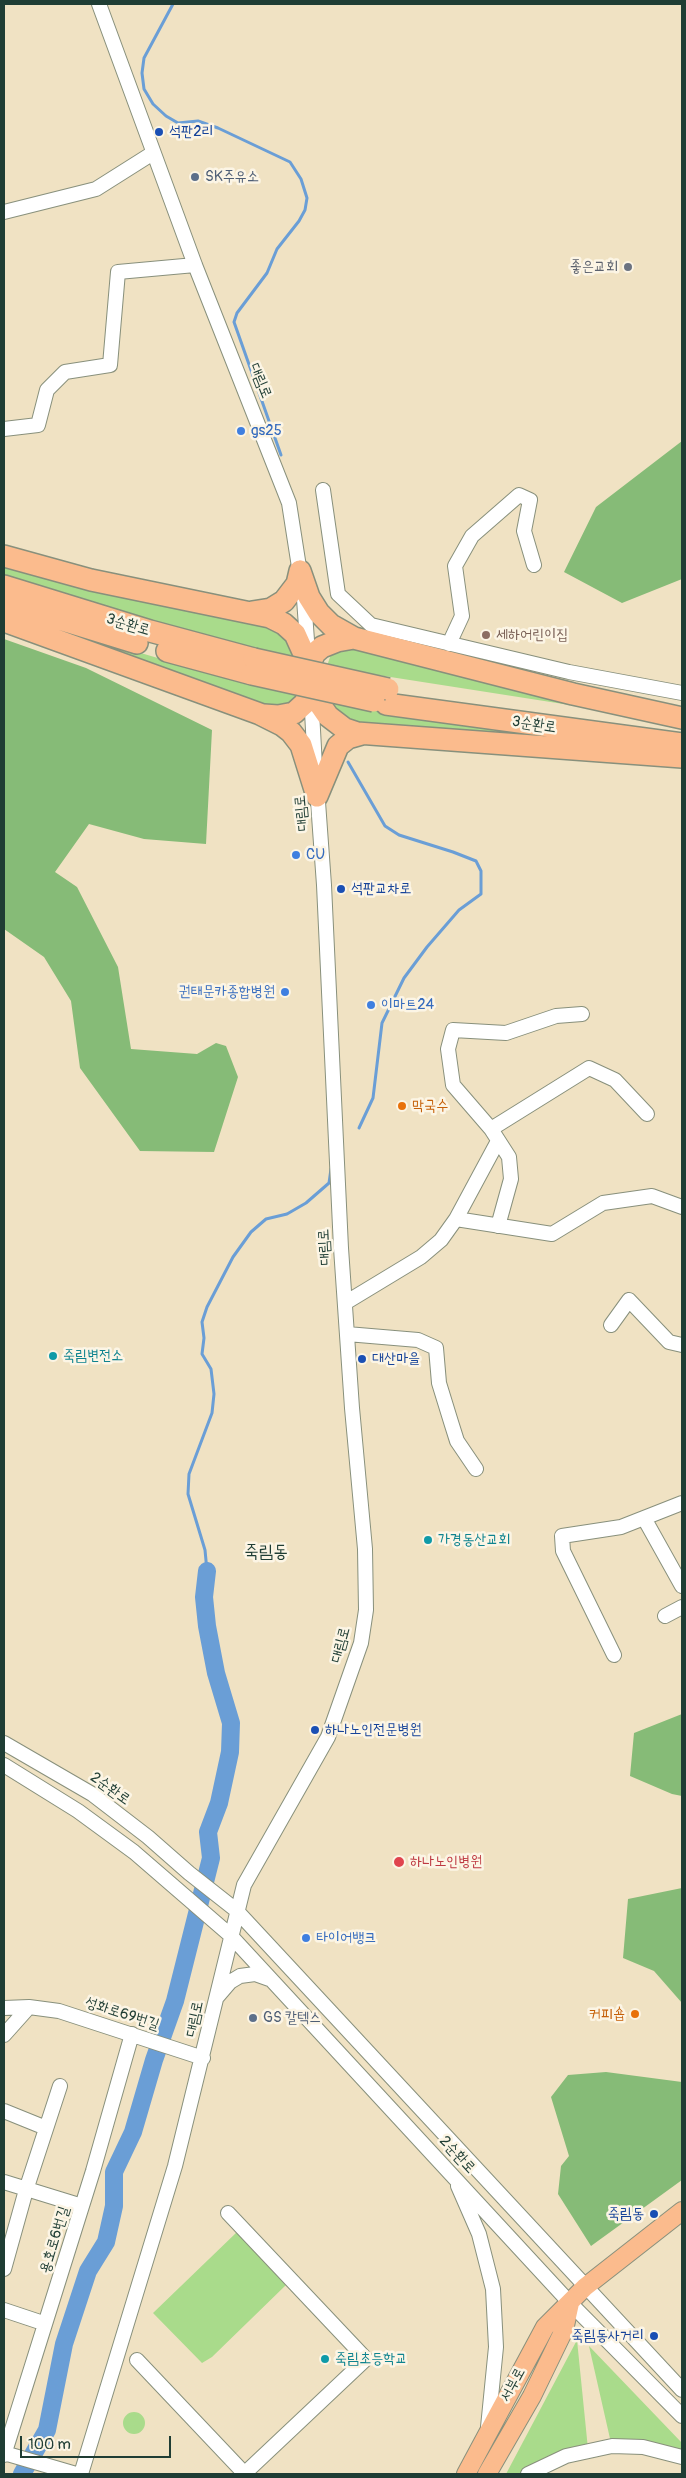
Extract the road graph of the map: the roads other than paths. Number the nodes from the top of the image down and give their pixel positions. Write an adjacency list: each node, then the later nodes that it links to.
1 (99, 4): 2 (street, 대림로)
2 (153, 153): 3 (street); 4 (street, 대림로)
3 (4, 212)
4 (195, 265): 5 (street); 9 (street, 대림로)
5 (4, 429)
6 (323, 490): 15 (street)
7 (4, 556): 12 (highway)
8 (534, 565): 15 (street)
9 (300, 571): 12 (highway); 14 (highway); 16 (street, 대림로)
10 (4, 586): 17 (highway, 3순환로)
11 (4, 602): 17 (highway, 3순환로)
12 (252, 612): 16 (highway)
13 (4, 621): 21 (highway)
14 (354, 638): 16 (highway); 22 (highway)
15 (449, 644): 19 (street)
16 (309, 665): 18 (street, 대림로)
17 (253, 667): 20 (highway, bridge)
18 (310, 690): 21 (highway); 24 (highway); 27 (street, 대림로)
19 (682, 693)
20 (387, 697): 23 (highway, 3순환로); 25 (highway, 3순환로)
21 (260, 714): 27 (highway)
22 (682, 718)
23 (682, 731)
24 (362, 734): 26 (highway); 27 (highway)
25 (682, 744)
26 (682, 757)
27 (317, 796): 34 (street, 대림로)
28 (582, 1014): 30 (street)
29 (647, 1114): 30 (street)
30 (495, 1135): 32 (street); 33 (street)
31 (682, 1207): 33 (street)
32 (456, 1219): 33 (street); 34 (street)
33 (498, 1226)
34 (345, 1303): 36 (street, 대림로)
35 (611, 1325): 37 (street)
36 (347, 1334): 38 (street); 47 (street, 대림로)
37 (682, 1345)
38 (476, 1469)
39 (682, 1502): 40 (street)
40 (644, 1518): 41 (street); 44 (street)
41 (682, 1586)
42 (682, 1607): 43 (street)
43 (665, 1616)
44 (614, 1655)
45 (4, 1743): 47 (street, 2순환로)
46 (4, 1765): 48 (street, 2순환로)
47 (236, 1910): 48 (street, 대림로); 67 (street, 2순환로)
48 (230, 1935): 49 (street, 2순환로); 50 (street, 대림로)
49 (274, 1981): 50 (street); 59 (street, 2순환로)
50 (216, 1998): 55 (street, 대림로)
51 (29, 2007): 52 (street, 성화로69번길); 53 (street, 성화로69번길); 54 (street)
52 (4, 2008)
53 (132, 2034): 55 (street, 성화로69번길); 62 (street, 용호로6번길)
54 (4, 2035)
55 (203, 2058): 78 (street, 대림로)
56 (60, 2086): 58 (street)
57 (4, 2111): 58 (street)
58 (46, 2128): 61 (street)
59 (452, 2174): 68 (street, 2순환로); 74 (street)
60 (4, 2182): 61 (street)
61 (26, 2190): 62 (street); 65 (street)
62 (82, 2206): 75 (street, 용호로6번길)
63 (682, 2211): 67 (main road, 서부로)
64 (228, 2212): 79 (street)
65 (7, 2248): 66 (street)
66 (4, 2269)
67 (585, 2287): 68 (main road, 서부로); 72 (street, 2순환로)
68 (570, 2303): 73 (street, 2순환로); 74 (main road, 서부로); 81 (main road, 서부로)
69 (4, 2310): 70 (street)
70 (43, 2324)
71 (137, 2360): 79 (street)
72 (682, 2390)
73 (682, 2416)
74 (487, 2434): 80 (main road, 서부로)
75 (7, 2454): 77 (street)
76 (682, 2457): 82 (street)
77 (76, 2474)
78 (81, 2474)
79 (245, 2474)
80 (466, 2474)
81 (487, 2474)
82 (528, 2474)

